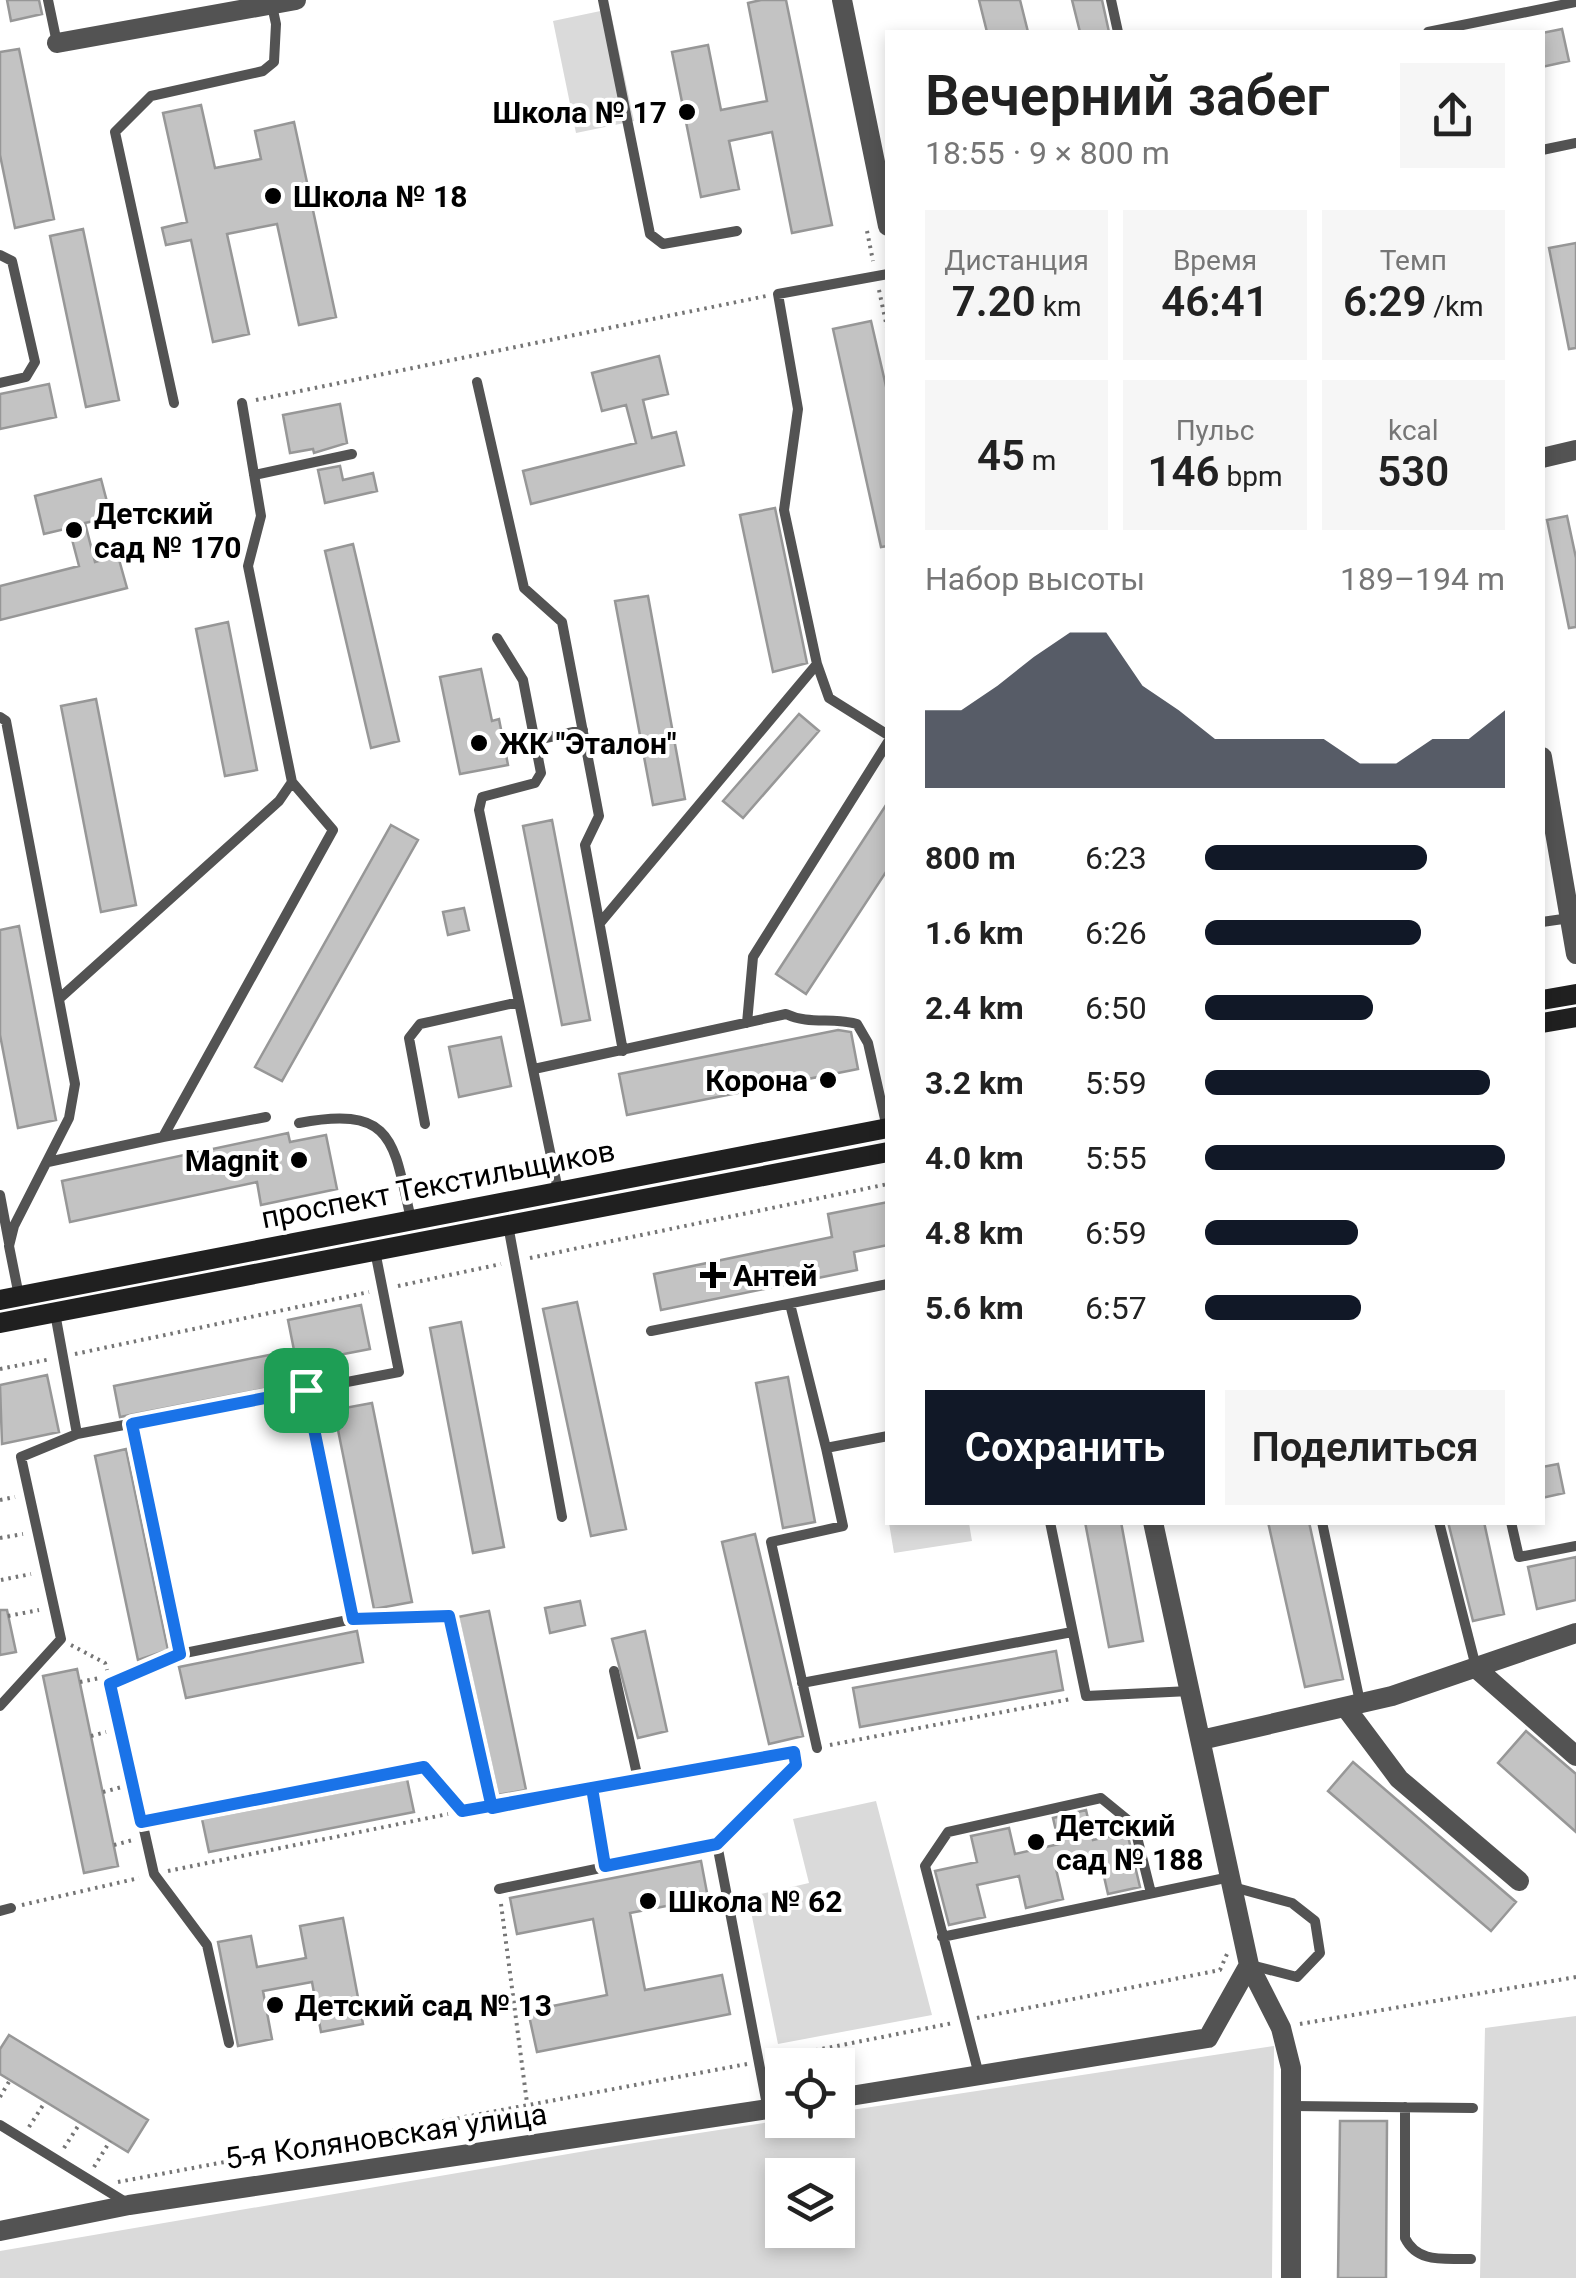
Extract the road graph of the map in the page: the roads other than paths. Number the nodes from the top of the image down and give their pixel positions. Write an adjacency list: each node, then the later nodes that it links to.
1 (48, 0): 11 (lane)
2 (296, 0): 6 (street)
3 (604, 0): 15 (lane)
4 (842, 0): 14 (street)
5 (1111, 0): 9 (lane)
6 (271, 2): 8 (street); 20 (lane)
7 (1576, 2): 10 (lane)
8 (215, 7): 11 (street)
9 (1118, 30)
10 (1438, 30)
11 (57, 43)
12 (1576, 144): 13 (lane)
13 (1545, 149)
14 (885, 211)
15 (737, 231)
16 (0, 255): 18 (lane)
17 (885, 275): 27 (lane)
18 (0, 382)
19 (477, 382): 29 (lane)
20 (174, 403)
21 (242, 404): 25 (lane)
22 (1576, 450): 24 (street)
23 (352, 454): 25 (lane)
24 (1545, 457)
25 (254, 475): 34 (lane)
26 (497, 638): 31 (lane)
27 (817, 664): 30 (lane); 37 (lane)
28 (0, 717): 40 (lane)
29 (582, 730): 31 (lane); 37 (lane)
30 (885, 736)
31 (536, 740): 42 (lane)
32 (885, 743): 45 (lane)
33 (1545, 775): 35 (street)
34 (292, 782): 40 (lane); 53 (lane)
35 (1570, 918): 36 (lane); 38 (street)
36 (1545, 922)
37 (600, 923): 46 (lane)
38 (1576, 954)
39 (1576, 994): 41 (main road)
40 (60, 998): 55 (lane)
41 (1545, 999)
42 (519, 1002): 47 (lane); 51 (lane)
43 (1576, 1017): 44 (main road)
44 (1545, 1023)
45 (747, 1024): 46 (lane); 49 (lane)
46 (623, 1050): 47 (lane)
47 (534, 1069): 56 (lane)
48 (266, 1117): 53 (lane)
49 (885, 1119)
50 (299, 1123): 58 (lane)
51 (425, 1124)
52 (885, 1128): 56 (main road, проспект Текстильщиков)
53 (164, 1138): 55 (lane)
54 (885, 1153): 59 (main road, проспект Текстильщиков)
55 (48, 1162): 60 (lane)
56 (558, 1190): 58 (main road, проспект Текстильщиков)
57 (0, 1195): 60 (lane)
58 (411, 1220): 63 (main road, проспект Текстильщиков)
59 (508, 1225): 61 (main road, проспект Текстильщиков); 73 (lane)
60 (9, 1246): 63 (lane)
61 (375, 1252): 65 (main road, проспект Текстильщиков); 68 (lane)
62 (885, 1285): 64 (lane)
63 (10, 1298)
64 (790, 1304): 67 (lane); 72 (lane)
65 (55, 1312): 66 (main road, проспект Текстильщиков); 70 (lane)
66 (0, 1323)
67 (651, 1331)
68 (306, 1390): 69 (lane); 80 (lane)
69 (132, 1424): 70 (lane); 83 (lane)
70 (78, 1434): 88 (lane)
71 (885, 1437): 72 (lane)
72 (826, 1448): 86 (lane)
73 (562, 1516)
74 (1051, 1525): 81 (lane)
75 (1155, 1525): 87 (street)
76 (1323, 1525): 89 (lane)
77 (1440, 1525): 84 (lane)
78 (1513, 1525): 79 (lane)
79 (1576, 1546)
80 (353, 1619): 83 (lane); 93 (lane)
81 (1072, 1632): 86 (lane); 87 (lane)
82 (1576, 1632): 84 (street)
83 (180, 1654): 94 (lane)
84 (1476, 1669): 89 (street); 92 (street)
85 (614, 1671): 93 (lane)
86 (802, 1684): 91 (lane)
87 (1190, 1691): 90 (street)
88 (0, 1706)
89 (1353, 1706): 90 (street); 95 (street)
90 (1200, 1740): 96 (street)
91 (817, 1748)
92 (1576, 1756)
93 (492, 1808): 94 (lane)
94 (141, 1822): 101 (lane)
95 (1518, 1880)
96 (1231, 1882): 98 (lane); 100 (street); 100 (lane)
97 (499, 1890): 103 (lane)
98 (1151, 1894): 99 (lane); 99 (lane)
99 (942, 1937): 102 (lane)
100 (1249, 1965): 102 (street); 105 (street)
101 (229, 2044)
102 (978, 2075): 104 (street)
103 (765, 2079)
104 (855, 2095)
105 (1293, 2106): 106 (lane); 113 (street)
106 (1405, 2107): 107 (lane); 112 (lane)
107 (1472, 2108)
108 (765, 2110): 110 (street, 5-я Коляновская улица)
109 (0, 2125): 110 (lane)
110 (129, 2205): 111 (street, 5-я Коляновская улица)
111 (0, 2230)
112 (1471, 2259)
113 (1290, 2278)

